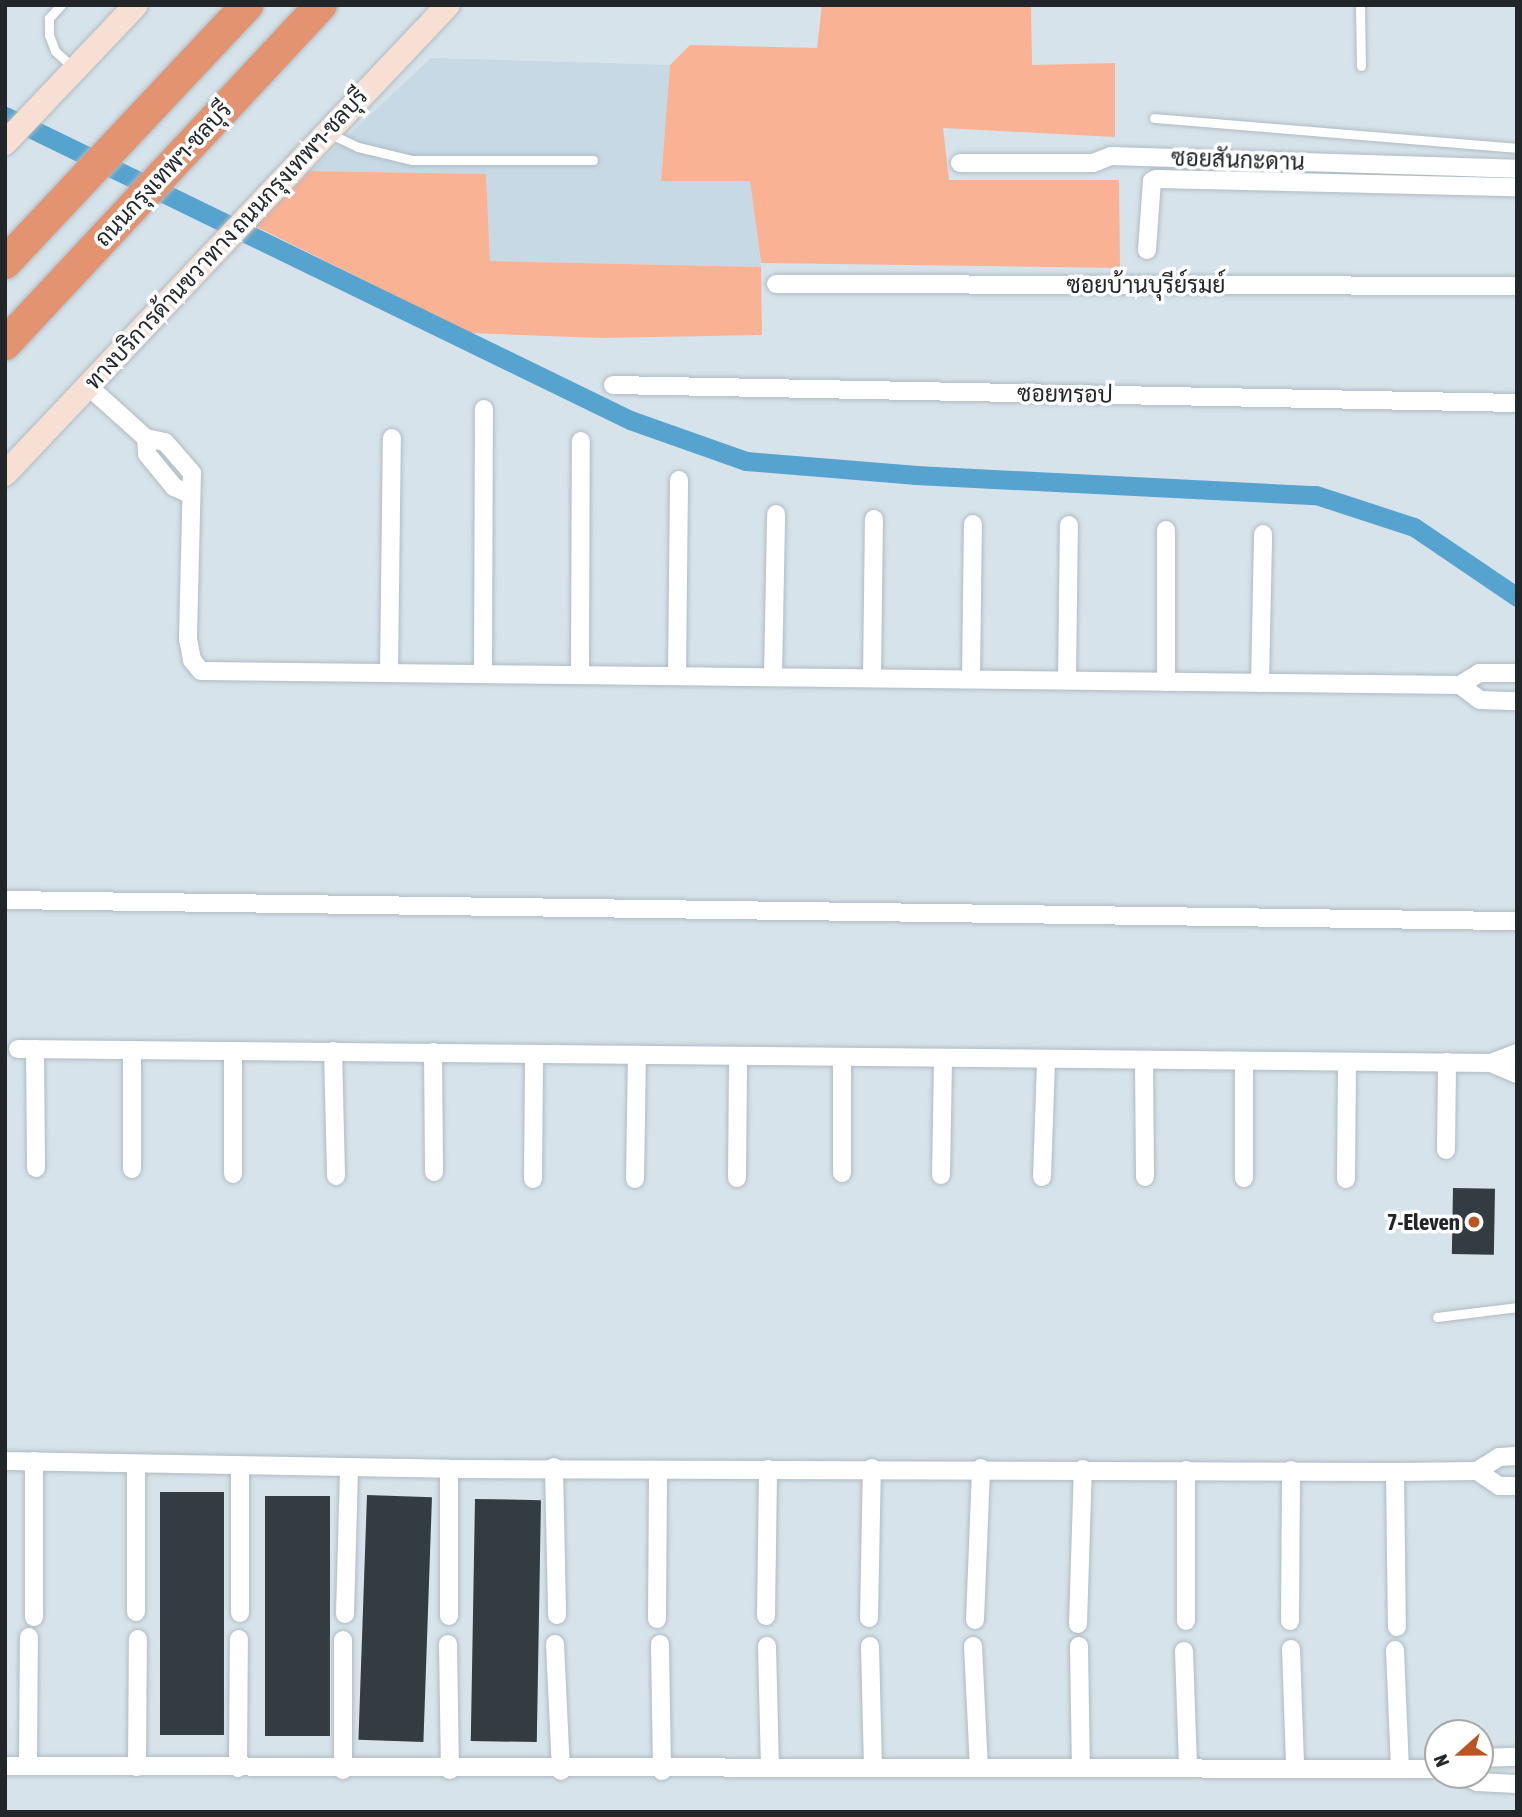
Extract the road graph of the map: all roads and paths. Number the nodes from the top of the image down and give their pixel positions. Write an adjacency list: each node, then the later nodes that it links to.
1 (61, 5): 8 (lane)
2 (136, 5): 8 (main road)
3 (247, 5): 18 (highway)
4 (321, 5): 21 (highway, ถนนกรุงเทพฯ-ชลบุรี)
5 (448, 5): 10 (main road, ทางบริการด้านขวาทาง ถนนกรุงเทพฯ-ชลบุรี)
6 (1360, 5): 7 (lane)
7 (1361, 66)
8 (75, 69): 11 (main road)
9 (1154, 118): 12 (lane)
10 (328, 132): 13 (lane); 23 (main road, ทางบริการด้านขวาทาง ถนนกรุงเทพฯ-ชลบุรี)
11 (5, 143)
12 (1517, 148)
13 (593, 160)
14 (960, 163): 15 (street, ซอยสันกะดาน)
15 (1517, 169)
16 (1517, 187): 17 (street)
17 (1147, 250)
18 (5, 263)
19 (776, 284): 20 (street, ซอยบ้านบุรีย์รมย์)
20 (1517, 286)
21 (5, 344)
22 (613, 385): 24 (street, ซอยทรอป)
23 (88, 386): 28 (main road, ทางบริการด้านขวาทาง ถนนกรุงเทพฯ-ชลบุรี); 36 (street)
24 (1517, 403)
25 (484, 409): 37 (street)
26 (392, 438): 36 (street)
27 (582, 441): 39 (street)
28 (5, 474)
29 (679, 480): 40 (street)
30 (776, 514): 41 (street)
31 (874, 519): 42 (street)
32 (973, 524): 43 (street)
33 (1069, 525): 44 (street)
34 (1166, 530): 45 (street)
35 (1263, 534): 46 (street)
36 (389, 672): 37 (street)
37 (482, 673): 39 (street)
38 (1517, 673): 47 (street)
39 (580, 674): 40 (street)
40 (677, 675): 41 (street)
41 (773, 677): 42 (street)
42 (872, 678): 43 (street)
43 (971, 679): 44 (street)
44 (1067, 680): 45 (street)
45 (1166, 682): 46 (street)
46 (1260, 683): 47 (street)
47 (1460, 685): 48 (street)
48 (1517, 701)
49 (5, 900): 50 (street)
50 (1517, 921)
51 (132, 1050): 52 (street); 69 (street); 70 (street)
52 (233, 1051): 53 (street); 73 (street)
53 (333, 1051): 54 (street); 75 (street)
54 (433, 1052): 56 (street); 71 (street)
55 (1517, 1053): 66 (street)
56 (534, 1054): 57 (street); 80 (street)
57 (637, 1056): 58 (street); 81 (street)
58 (738, 1058): 59 (street); 78 (street)
59 (842, 1059): 60 (street); 72 (street)
60 (943, 1059): 61 (street); 74 (street)
61 (1046, 1060): 62 (street); 76 (street)
62 (1144, 1061): 63 (street); 77 (street)
63 (1244, 1061): 64 (street); 79 (street)
64 (1347, 1062): 65 (street); 82 (street)
65 (1447, 1062): 66 (street); 68 (street)
66 (1491, 1063): 67 (street)
67 (1517, 1074)
68 (1446, 1150)
69 (36, 1168)
70 (132, 1169)
71 (434, 1172)
72 (842, 1173)
73 (233, 1174)
74 (941, 1175)
75 (336, 1176)
76 (1042, 1177)
77 (1145, 1177)
78 (737, 1178)
79 (1244, 1178)
80 (533, 1179)
81 (635, 1179)
82 (1346, 1179)
83 (1517, 1307): 84 (lane)
84 (1437, 1317)
85 (1517, 1456): 100 (street)
86 (5, 1461): 87 (street)
87 (34, 1461): 88 (street); 109 (street)
88 (136, 1464): 89 (street); 103 (street)
89 (240, 1467): 90 (street); 104 (street)
90 (349, 1467): 94 (street); 105 (street)
91 (554, 1467): 94 (street); 97 (street); 106 (street)
92 (872, 1468): 93 (street); 95 (street); 110 (street)
93 (981, 1468): 96 (street); 112 (street)
94 (449, 1469): 107 (street)
95 (768, 1469): 97 (street); 108 (street)
96 (1083, 1469): 98 (street); 115 (street)
97 (658, 1470): 111 (street)
98 (1186, 1470): 99 (street); 113 (street)
99 (1291, 1470): 101 (street); 114 (street)
100 (1477, 1471): 101 (street); 102 (street)
101 (1395, 1472): 116 (street)
102 (1517, 1486)
103 (136, 1612)
104 (240, 1613)
105 (345, 1614)
106 (557, 1615)
107 (449, 1616)
108 (766, 1616)
109 (34, 1617)
110 (869, 1618)
111 (657, 1619)
112 (975, 1620)
113 (1186, 1621)
114 (1290, 1621)
115 (1078, 1624)
116 (1397, 1627)
117 (29, 1637): 134 (street)
118 (138, 1639): 137 (street)
119 (239, 1639): 139 (street)
120 (343, 1640): 145 (street)
121 (448, 1644): 146 (street)
122 (555, 1644): 147 (street)
123 (660, 1644): 148 (street)
124 (767, 1646): 140 (street)
125 (870, 1646): 141 (street)
126 (973, 1646): 138 (street)
127 (1079, 1646): 142 (street)
128 (1291, 1649): 136 (street)
129 (1395, 1650): 143 (street)
130 (1184, 1651): 135 (street)
131 (1517, 1757): 132 (street)
132 (1494, 1758)
133 (5, 1766): 134 (street)
134 (28, 1766): 137 (street)
135 (1188, 1766): 136 (street); 142 (street)
136 (1295, 1766): 143 (street)
137 (137, 1767): 139 (street)
138 (979, 1767): 141 (street); 142 (street)
139 (238, 1768): 145 (street)
140 (770, 1768): 141 (street); 148 (street)
141 (873, 1768)
142 (1081, 1768)
143 (1399, 1768): 144 (street)
144 (1424, 1769)
145 (343, 1770): 146 (street)
146 (450, 1770): 147 (street)
147 (561, 1771): 148 (street)
148 (663, 1771)
149 (1494, 1783): 150 (street)
150 (1517, 1784)

